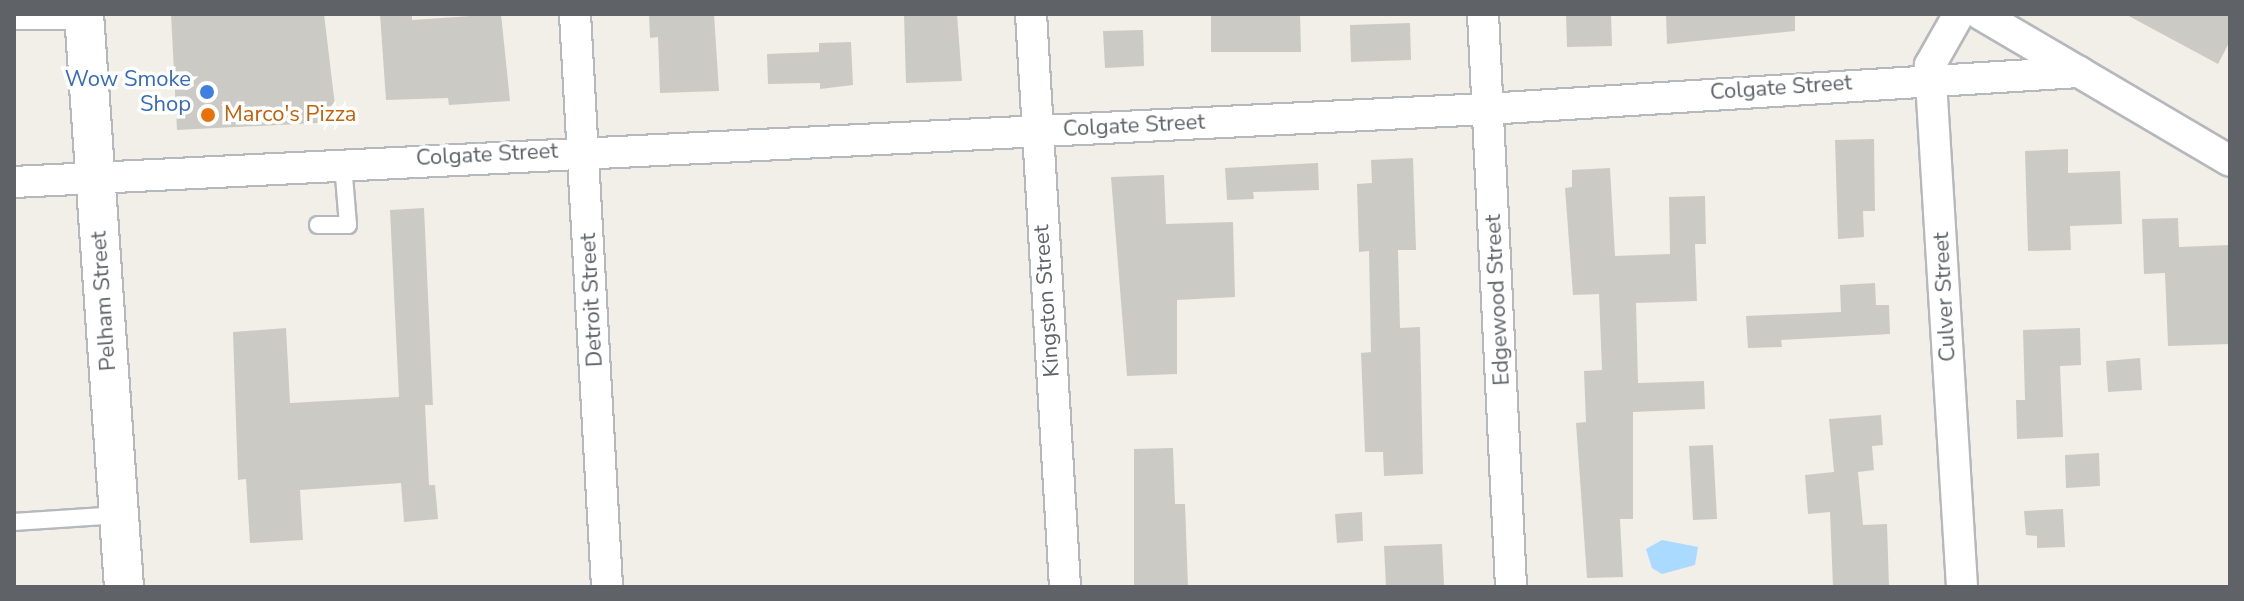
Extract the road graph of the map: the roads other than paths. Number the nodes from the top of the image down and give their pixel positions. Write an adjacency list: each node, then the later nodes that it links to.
1 (575, 14): 12 (street, Detroit Street)
2 (1031, 14): 11 (street, Kingston Street)
3 (1483, 14): 10 (street, Edgewood Street)
4 (1959, 14): 9 (street, Culver Street)
5 (1980, 14): 8 (street)
6 (85, 17): 7 (lane); 15 (street, Pelham Street)
7 (14, 21)
8 (2079, 72): 9 (street, Colgate Street); 13 (street)
9 (1932, 79): 10 (street, Colgate Street); 24 (street, Culver Street)
10 (1487, 109): 11 (street, Colgate Street); 23 (street, Edgewood Street)
11 (1036, 131): 12 (street, Colgate Street); 22 (street, Kingston Street)
12 (582, 150): 14 (street, Colgate Street); 21 (street, Detroit Street)
13 (2230, 161)
14 (343, 164): 15 (street, Colgate Street); 17 (lane)
15 (95, 176): 16 (street, Colgate Street); 18 (street, Pelham Street)
16 (14, 182)
17 (318, 225)
18 (119, 515): 19 (lane); 20 (street, Pelham Street)
19 (14, 522)
20 (124, 587)
21 (607, 587)
22 (1065, 587)
23 (1511, 587)
24 (1962, 587)

